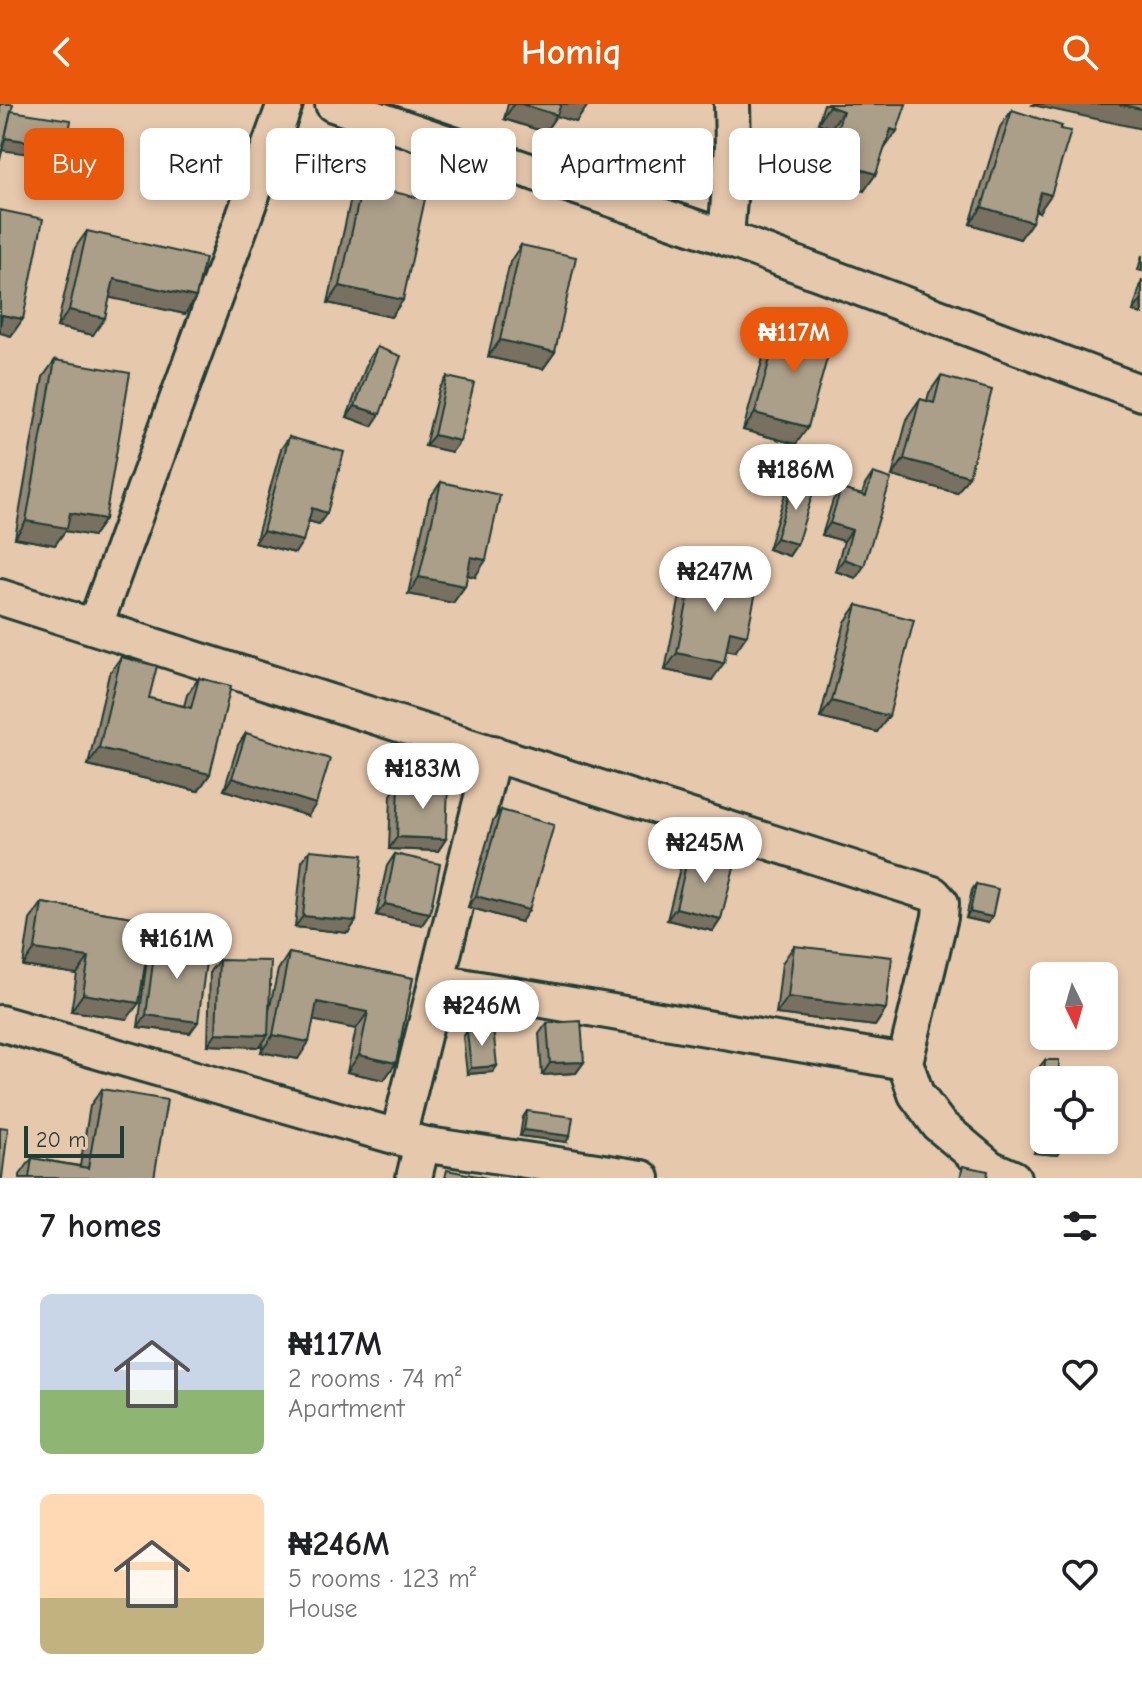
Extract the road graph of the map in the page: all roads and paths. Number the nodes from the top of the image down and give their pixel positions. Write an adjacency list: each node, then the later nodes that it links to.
1 (285, 104): 7 (street)
2 (333, 104): 4 (street)
3 (732, 104): 4 (street)
4 (726, 238): 5 (street)
5 (1142, 393)
6 (0, 597): 7 (street)
7 (95, 625): 8 (street)
8 (493, 753): 9 (street); 11 (street)
9 (438, 982): 11 (street); 12 (street)
10 (0, 1023): 12 (street)
11 (905, 1062): 15 (street)
12 (410, 1140): 13 (street); 14 (street)
13 (414, 1178)
14 (642, 1178)
15 (1013, 1178)

